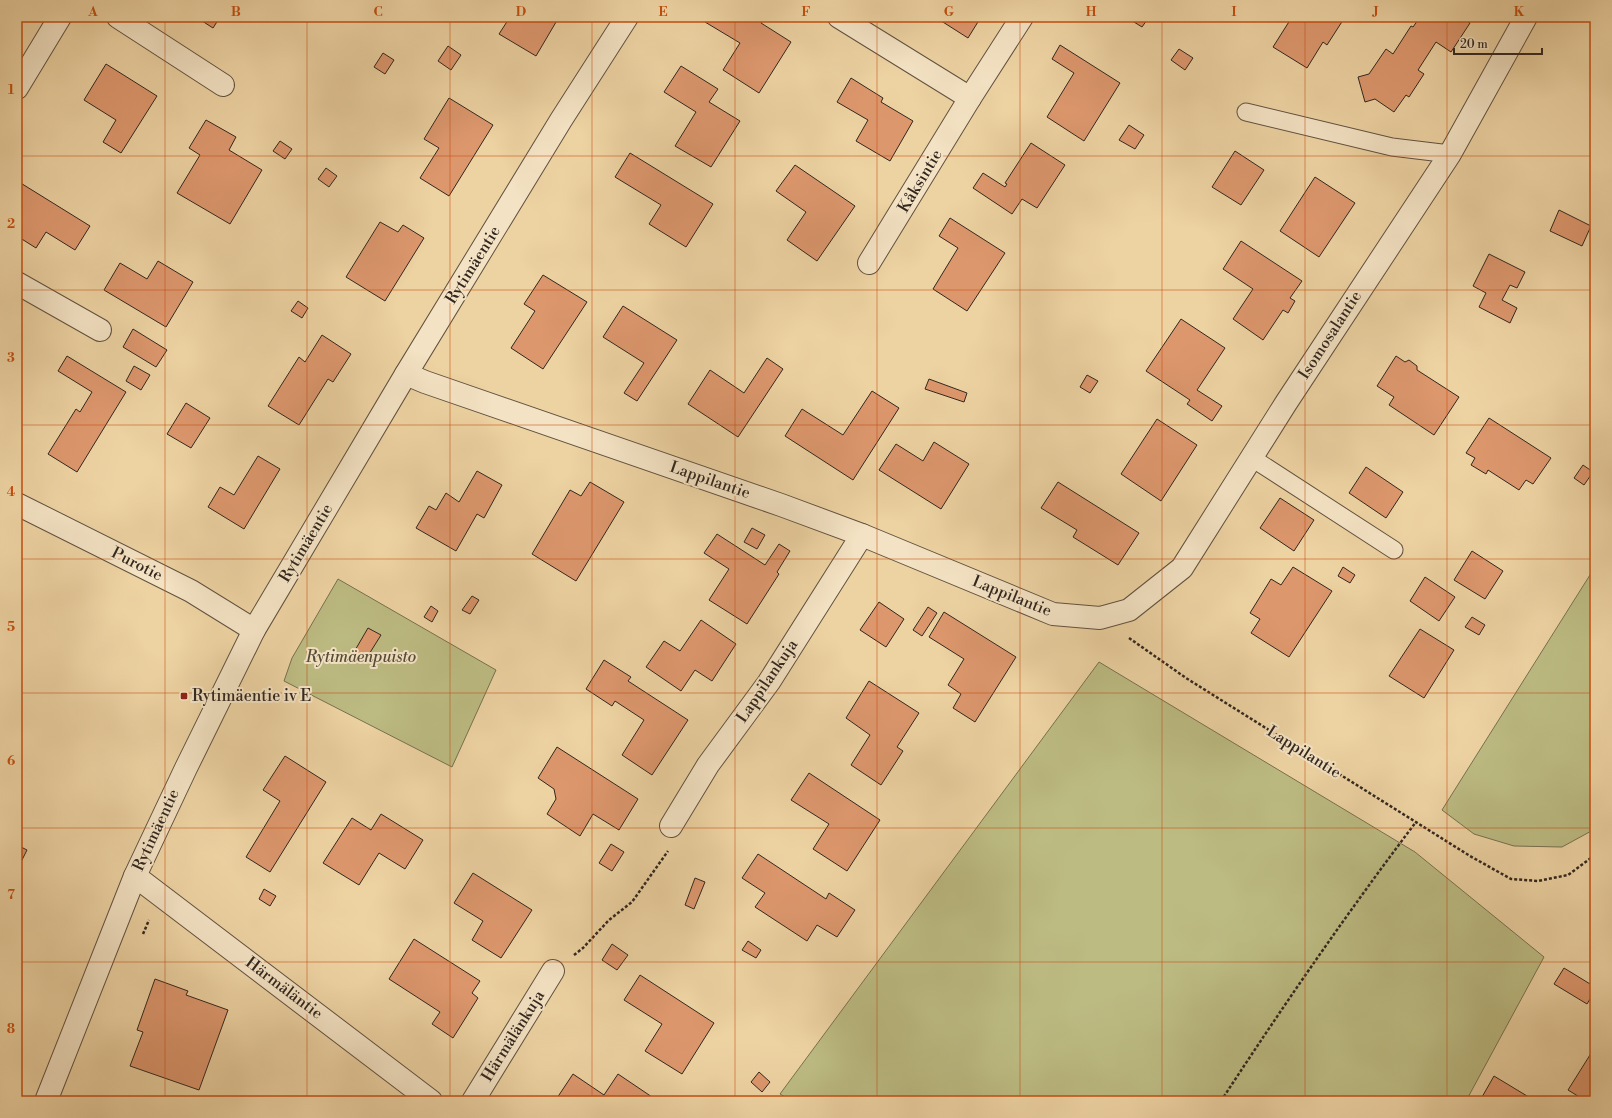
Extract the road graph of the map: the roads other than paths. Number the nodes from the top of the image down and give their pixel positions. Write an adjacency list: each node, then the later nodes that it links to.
1 (60, 17): 8 (street)
2 (118, 17): 7 (street)
3 (627, 17): 15 (street, Rytimäentie)
4 (839, 17): 9 (street)
5 (1022, 17): 9 (street, Kåksintie)
6 (1526, 17): 11 (street, Isomosalantie)
7 (223, 85)
8 (17, 88)
9 (970, 98): 12 (street, Kåksintie)
10 (1246, 112): 11 (lane)
11 (1450, 154): 16 (street, Isomosalantie)
12 (869, 264)
13 (17, 283): 14 (street)
14 (100, 330)
15 (406, 374): 18 (street, Lappilantie); 21 (street, Rytimäentie)
16 (1252, 458): 19 (lane); 20 (street, Isomosalantie)
17 (17, 504): 21 (street, Purotie)
18 (862, 534): 20 (street, Lappilantie); 22 (street, Lappilankuja)
19 (1394, 550)
20 (1100, 618)
21 (254, 630): 23 (street, Rytimäentie)
22 (671, 826)
23 (135, 876): 25 (street, Rytimäentie); 26 (street, Härmäläntie)
24 (553, 971): 27 (street, Härmälänkuja)
25 (46, 1101)
26 (432, 1101)
27 (473, 1101)

